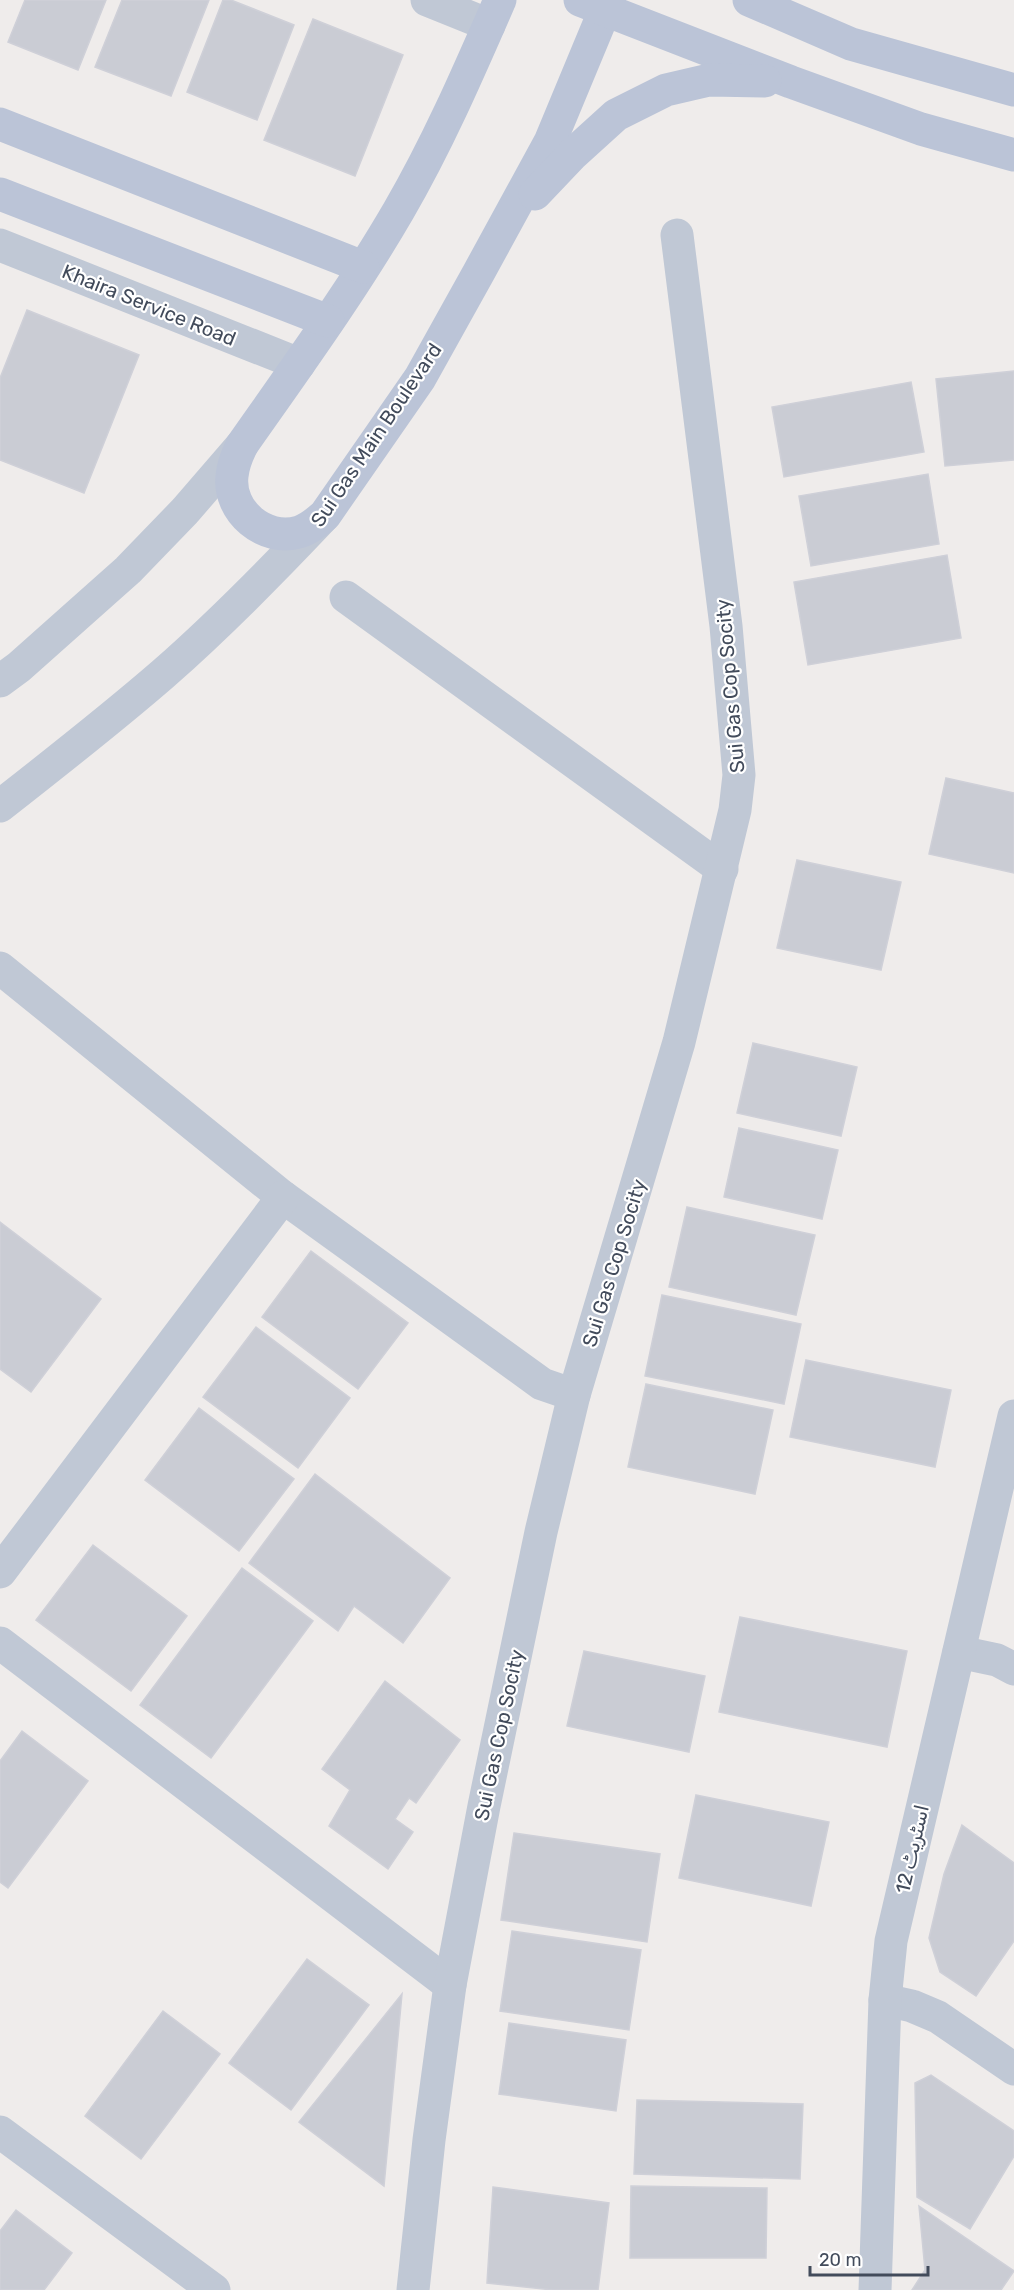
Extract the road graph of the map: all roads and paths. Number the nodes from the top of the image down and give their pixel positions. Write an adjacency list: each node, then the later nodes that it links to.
1 (427, 0): 4 (street)
2 (749, 0): 6 (main road)
3 (598, 4): 5 (main road); 10 (main road, Sui Gas Main Boulevard)
4 (494, 13): 13 (main road)
5 (791, 82): 8 (main road); 10 (main road)
6 (1014, 90)
7 (0, 124): 13 (main road)
8 (1014, 155)
9 (0, 194): 14 (main road)
10 (503, 228): 17 (main road, Sui Gas Main Boulevard)
11 (677, 235): 21 (street, Sui Gas Cop Socity)
12 (0, 245): 15 (street, Khaira Service Road)
13 (363, 267): 14 (main road)
14 (328, 321): 15 (main road)
15 (299, 364): 16 (main road)
16 (242, 445): 17 (main road); 19 (street)
17 (326, 514): 20 (street, Sui Gas Main Boulevard)
18 (346, 597): 21 (street)
19 (0, 681)
20 (0, 806)
21 (722, 868): 24 (street, Sui Gas Cop Socity)
22 (0, 968): 23 (street)
23 (283, 1197): 24 (street); 26 (street)
24 (574, 1395): 30 (street, Sui Gas Cop Socity)
25 (1014, 1416): 28 (street, اسٹریٹ 12)
26 (0, 1572)
27 (0, 1643): 30 (street)
28 (959, 1652): 29 (street); 31 (street, اسٹریٹ 12)
29 (1014, 1669)
30 (450, 1985): 35 (street, Sui Gas Cop Socity)
31 (885, 2000): 32 (street); 36 (street, اسٹریٹ 12)
32 (1014, 2069)
33 (0, 2132): 34 (street)
34 (214, 2290)
35 (413, 2290)
36 (875, 2290)

